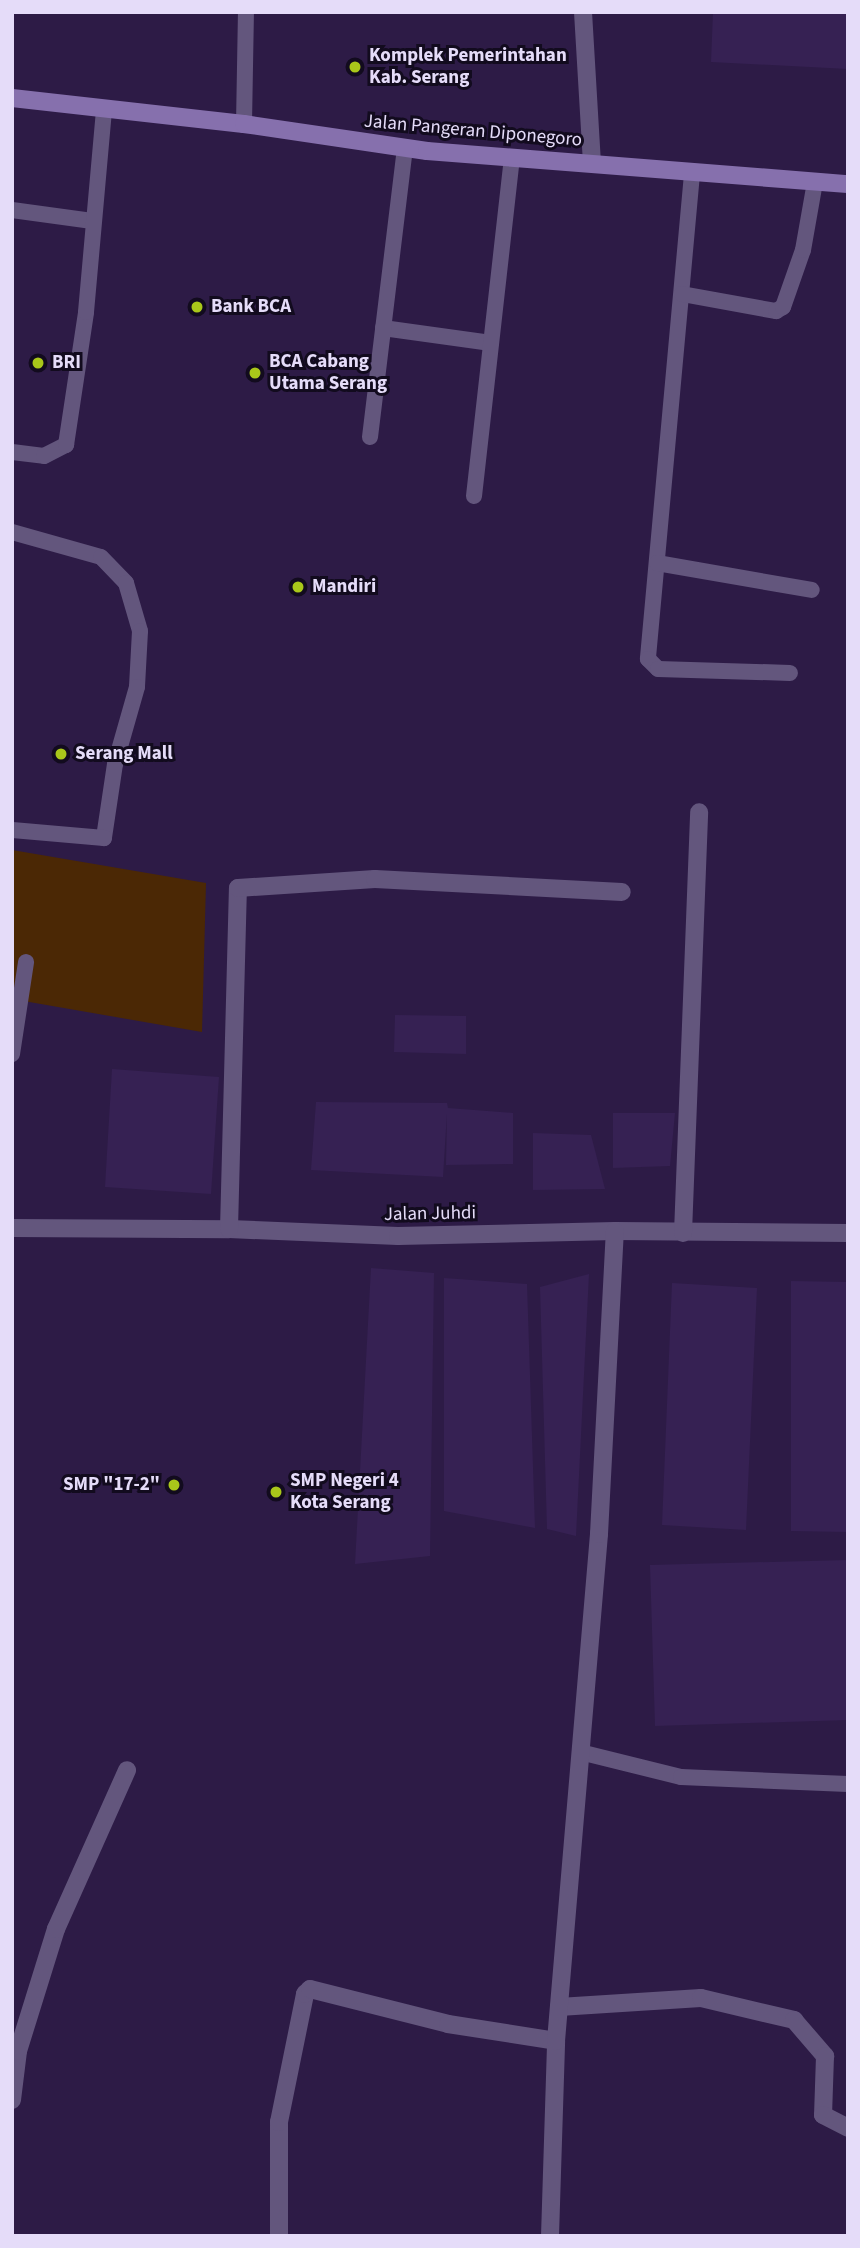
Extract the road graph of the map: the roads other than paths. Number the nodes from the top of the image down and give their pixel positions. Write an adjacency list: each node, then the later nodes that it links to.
1 (246, 12): 5 (lane)
2 (583, 12): 8 (street)
3 (12, 98): 4 (main road, Jalan Pangeran Diponegoro)
4 (104, 111): 5 (main road, Jalan Pangeran Diponegoro); 13 (lane)
5 (244, 124): 6 (main road, Jalan Pangeran Diponegoro)
6 (405, 149): 7 (main road, Jalan Pangeran Diponegoro); 15 (lane)
7 (512, 157): 8 (main road, Jalan Pangeran Diponegoro); 16 (lane)
8 (592, 163): 9 (main road, Jalan Pangeran Diponegoro)
9 (692, 174): 10 (main road, Jalan Pangeran Diponegoro); 14 (lane)
10 (815, 182): 11 (main road, Jalan Pangeran Diponegoro); 14 (lane)
11 (848, 184)
12 (12, 210): 13 (lane)
13 (92, 221): 18 (lane)
14 (682, 294): 21 (lane)
15 (383, 328): 16 (lane); 17 (lane)
16 (491, 343): 19 (lane)
17 (370, 437)
18 (12, 452)
19 (474, 496)
20 (12, 532): 25 (lane)
21 (657, 563): 22 (lane); 23 (lane)
22 (812, 590)
23 (790, 673)
24 (699, 812): 32 (street)
25 (12, 830)
26 (622, 892): 30 (street)
27 (26, 962): 28 (lane)
28 (12, 1054)
29 (12, 1228): 30 (street, Jalan Juhdi)
30 (229, 1229): 31 (street, Jalan Juhdi)
31 (615, 1231): 32 (street, Jalan Juhdi); 34 (street)
32 (683, 1233): 33 (street, Jalan Juhdi)
33 (848, 1233)
34 (580, 1752): 36 (lane); 37 (street)
35 (127, 1770): 39 (street)
36 (848, 1784)
37 (559, 2007): 38 (street); 40 (street)
38 (556, 2040): 41 (street); 42 (street)
39 (12, 2100)
40 (848, 2128)
41 (279, 2236)
42 (550, 2236)

